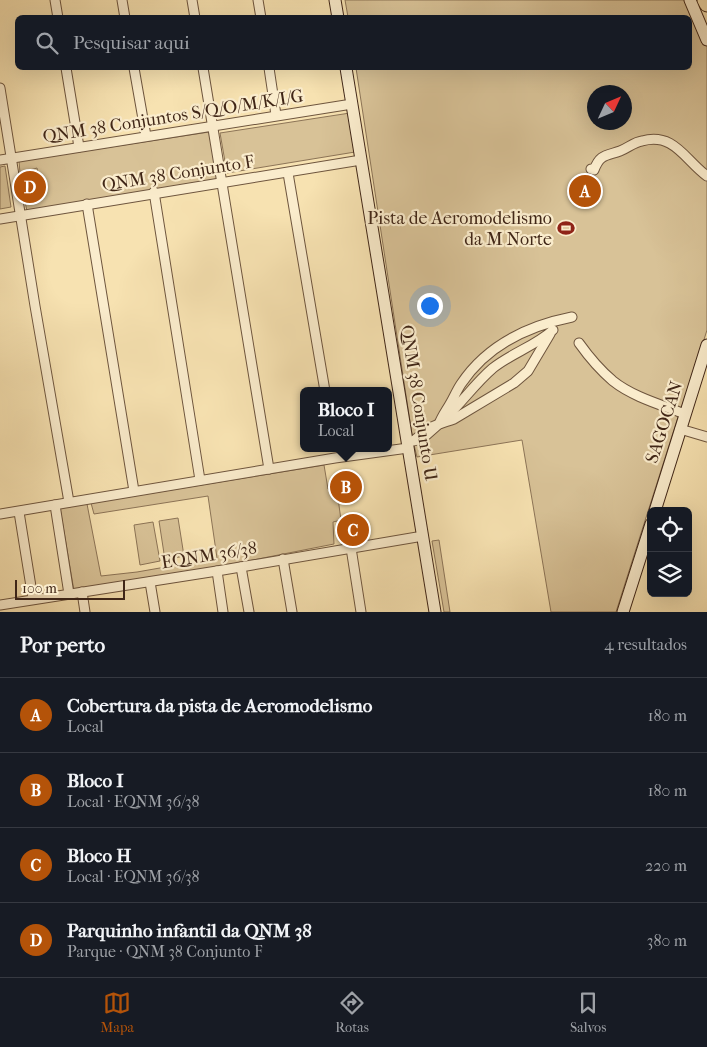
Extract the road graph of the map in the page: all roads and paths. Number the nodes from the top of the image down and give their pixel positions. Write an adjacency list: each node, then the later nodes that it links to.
1 (55, 0): 9 (street)
2 (122, 0): 10 (street)
3 (192, 0): 11 (street)
4 (258, 0): 12 (street)
5 (335, 0): 13 (street)
6 (690, 0): 14 (street)
7 (705, 0): 8 (highway)
8 (707, 4)
9 (58, 15)
10 (124, 15)
11 (194, 15)
12 (260, 15)
13 (338, 15)
14 (707, 40)
15 (66, 70): 25 (street)
16 (134, 70): 24 (street)
17 (203, 70): 23 (street)
18 (269, 70): 22 (street)
19 (346, 70): 21 (street, QNM 38 Conjunto U)
20 (0, 88): 26 (street)
21 (352, 104): 22 (street, QNM 38 Conjuntos S/Q/O/M/K/I/G); 28 (street, QNM 38 Conjunto U)
22 (276, 115): 23 (street, QNM 38 Conjuntos S/Q/O/M/K/I/G)
23 (213, 125): 24 (street, QNM 38 Conjuntos S/Q/O/M/K/I/G); 32 (street)
24 (146, 136): 25 (street, QNM 38 Conjuntos S/Q/O/M/K/I/G)
25 (79, 147): 26 (street, QNM 38 Conjuntos S/Q/O/M/K/I/G)
26 (12, 158): 27 (street, QNM 38 Conjuntos S/Q/O/M/K/I/G); 35 (street)
27 (0, 160)
28 (361, 160): 30 (street, QNM 38 Conjunto F); 47 (street, QNM 38 Conjunto U)
29 (591, 170): 31 (street)
30 (288, 173): 32 (street, QNM 38 Conjunto F); 42 (street)
31 (707, 176)
32 (221, 182): 33 (street, QNM 38 Conjunto F); 51 (street)
33 (154, 192): 34 (street, QNM 38 Conjunto F); 52 (street)
34 (87, 204): 35 (street, QNM 38 Conjunto F); 53 (street)
35 (20, 215): 36 (street, QNM 38 Conjunto F); 54 (street)
36 (0, 219)
37 (553, 330): 38 (street); 41 (street); 44 (street)
38 (545, 337): 41 (street); 44 (street)
39 (579, 343): 43 (street)
40 (707, 345): 43 (street, SAGOCAN)
41 (521, 377): 44 (street)
42 (324, 387)
43 (685, 414): 45 (street, SAGOCAN)
44 (439, 424)
45 (680, 428): 46 (street); 56 (street, SAGOCAN)
46 (707, 437)
47 (408, 448): 48 (street); 59 (street, QNM 38 Conjunto U)
48 (392, 449)
49 (349, 452): 50 (street)
50 (334, 453): 51 (street)
51 (268, 469): 52 (street)
52 (200, 480): 53 (street)
53 (134, 491): 54 (street)
54 (69, 502): 55 (street)
55 (55, 505): 57 (street); 67 (street)
56 (656, 507)
57 (19, 512): 58 (street); 68 (street)
58 (0, 514)
59 (423, 536): 61 (street, EQNM 36/38); 77 (street, QNM 38 Conjunto U)
60 (647, 537): 78 (street)
61 (351, 548): 62 (street, EQNM 36/38); 76 (street)
62 (284, 559): 63 (street, EQNM 36/38); 75 (street)
63 (241, 567): 64 (street, EQNM 36/38); 74 (street)
64 (217, 571): 65 (street, EQNM 36/38); 73 (street)
65 (150, 582): 66 (street, EQNM 36/38); 72 (street)
66 (82, 592): 67 (street, EQNM 36/38); 71 (street)
67 (69, 594): 68 (street, EQNM 36/38)
68 (34, 599): 70 (street, EQNM 36/38)
69 (0, 604): 70 (street, EQNM 36/38)
70 (15, 607)
71 (85, 612)
72 (154, 612)
73 (223, 612)
74 (249, 612)
75 (292, 612)
76 (361, 612)
77 (434, 612)
78 (623, 612)

